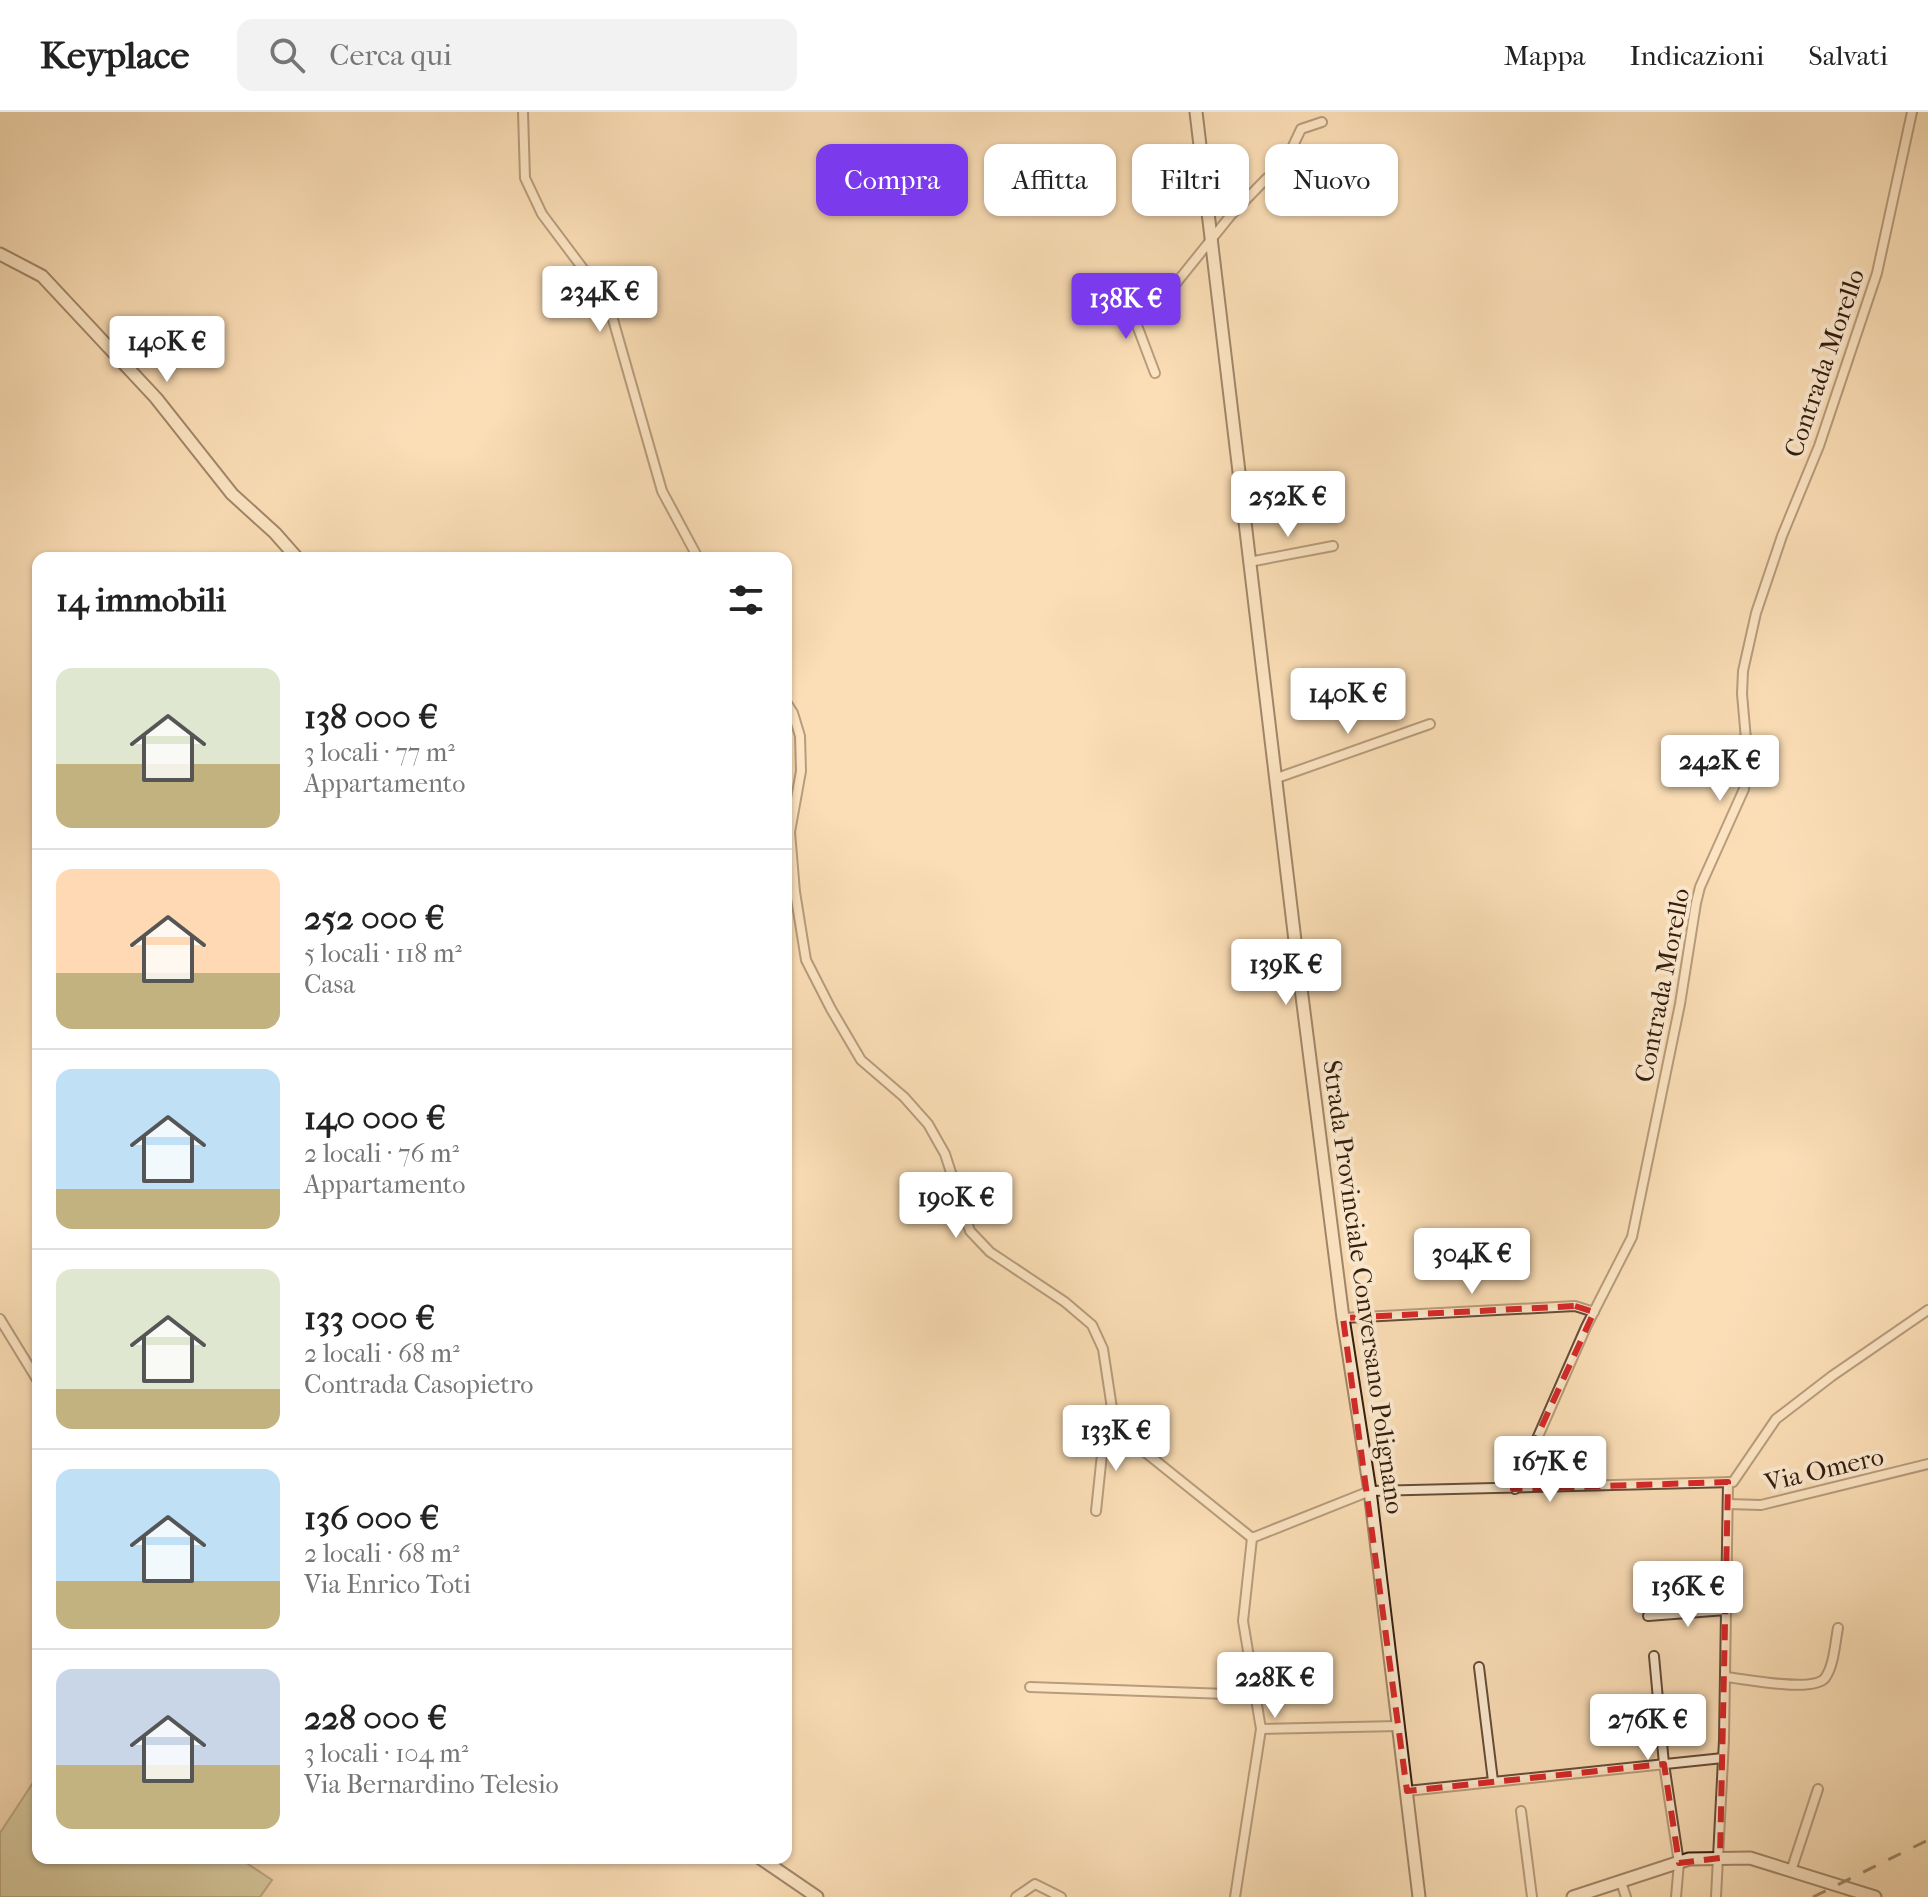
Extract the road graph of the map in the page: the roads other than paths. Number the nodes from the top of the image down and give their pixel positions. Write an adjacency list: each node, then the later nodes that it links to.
1 (523, 112): 12 (street)
2 (1196, 112): 5 (main road, Strada Provinciale Conversano Polignano)
3 (1912, 112): 20 (street, Contrada Morello)
4 (1322, 122): 5 (street)
5 (1211, 240): 8 (street); 13 (main road, Strada Provinciale Conversano Polignano)
6 (0, 254): 11 (main road)
7 (1127, 299): 8 (street)
8 (1136, 320): 9 (street)
9 (1155, 373)
10 (1333, 546): 13 (street)
11 (292, 552)
12 (695, 552)
13 (1249, 562): 16 (main road, Strada Provinciale Conversano Polignano)
14 (792, 711): 17 (street)
15 (1430, 724): 16 (street)
16 (1277, 778): 21 (main road, Strada Provinciale Conversano Polignano)
17 (792, 821)
18 (792, 856): 24 (street)
19 (1928, 1310): 26 (street)
20 (1594, 1312): 21 (street); 27 (street, Contrada Morello)
21 (1343, 1318): 28 (main road, Strada Provinciale Conversano Polignano)
22 (0, 1319): 23 (street)
23 (32, 1371)
24 (1115, 1428): 30 (street); 31 (street)
25 (1928, 1464): 29 (street, Via Omero)
26 (1728, 1482): 27 (street); 29 (street)
27 (1515, 1489): 28 (street)
28 (1370, 1491): 31 (street); 40 (main road, Strada Provinciale Conversano Polignano)
29 (1728, 1504): 32 (street)
30 (1096, 1511)
31 (1252, 1538): 39 (street)
32 (1726, 1610): 33 (street); 37 (street)
33 (1648, 1616)
34 (1838, 1628): 37 (street)
35 (1654, 1656): 43 (street)
36 (1479, 1667): 44 (street)
37 (1726, 1677): 42 (street)
38 (1030, 1687): 39 (street)
39 (1255, 1695): 41 (street)
40 (1399, 1726): 41 (street); 46 (main road, Strada Provinciale Conversano Polignano)
41 (1261, 1729): 57 (street)
42 (1723, 1758): 43 (street); 48 (street)
43 (1664, 1764): 44 (street); 49 (street)
44 (1493, 1781): 46 (street)
45 (1818, 1789): 51 (street)
46 (1407, 1791): 58 (main road, Strada Provinciale Conversano Polignano)
47 (1521, 1811): 59 (street)
48 (1720, 1858): 49 (main road); 51 (main road); 63 (street)
49 (1679, 1863): 52 (main road); 62 (street)
50 (769, 1864): 54 (main road)
51 (1791, 1871): 53 (main road)
52 (1621, 1882): 60 (main road); 61 (street)
53 (1835, 1885): 64 (main road); 65 (main road)
54 (817, 1897)
55 (1016, 1897): 56 (street)
56 (1061, 1897)
57 (1235, 1897)
58 (1419, 1897)
59 (1532, 1897)
60 (1573, 1897)
61 (1626, 1897)
62 (1676, 1897)
63 (1716, 1897)
64 (1852, 1897)
65 (1875, 1897)

